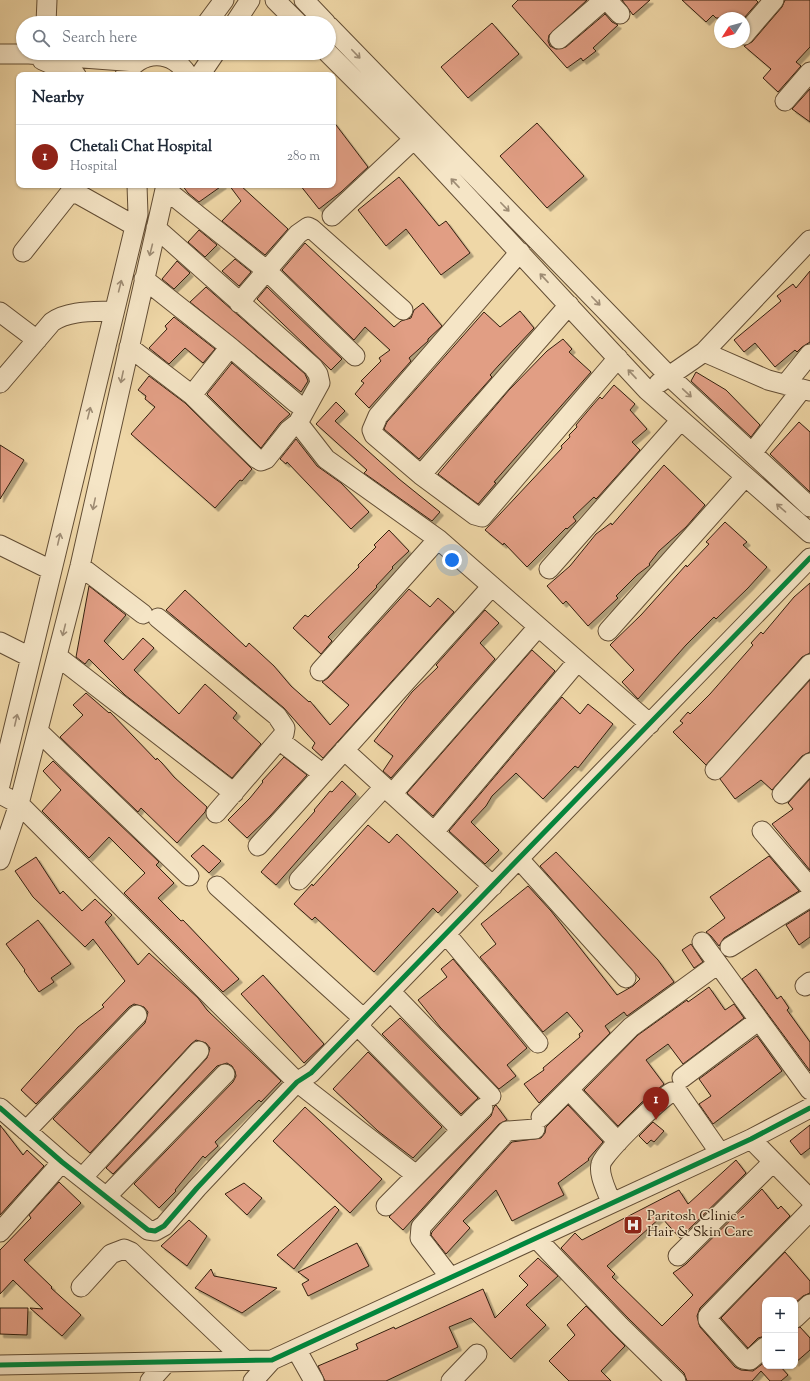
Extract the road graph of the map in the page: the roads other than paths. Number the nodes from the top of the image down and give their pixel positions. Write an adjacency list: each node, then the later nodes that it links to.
1 (47, 0): 9 (street)
2 (224, 0): 10 (street)
3 (250, 0): 11 (street)
4 (275, 0): 12 (street)
5 (304, 0): 13 (street)
6 (606, 0): 8 (street); 16 (street)
7 (774, 0): 14 (street)
8 (620, 14)
9 (46, 16)
10 (212, 16)
11 (240, 16)
12 (291, 16)
13 (319, 16)
14 (750, 28)
15 (336, 33): 56 (street, one-way to 56)
16 (559, 39)
17 (0, 54): 18 (street)
18 (16, 54)
19 (50, 60): 27 (street)
20 (79, 60): 26 (street)
21 (145, 60): 26 (street)
22 (174, 60): 25 (street)
23 (210, 60): 28 (street)
24 (335, 60): 31 (street)
25 (184, 64)
26 (131, 68)
27 (71, 72)
28 (202, 72)
29 (810, 72): 30 (street)
30 (785, 101)
31 (414, 139): 35 (street); 40 (street, one-way to 31)
32 (137, 188): 36 (street)
33 (165, 188): 37 (street)
34 (166, 188): 41 (street)
35 (332, 216)
36 (135, 226): 39 (street); 46 (street, one-way to 36)
37 (156, 228): 42 (street, one-way to 42); 43 (street)
38 (810, 240): 51 (street)
39 (23, 252)
40 (520, 252): 44 (street, one-way to 40); 64 (street)
41 (266, 270): 43 (street); 45 (street); 53 (street)
42 (144, 279): 49 (street); 50 (street)
43 (239, 303): 62 (street)
44 (569, 305): 54 (street); 64 (street)
45 (403, 310)
46 (114, 311): 48 (street); 73 (street, one-way to 46)
47 (0, 312): 48 (street)
48 (37, 340): 55 (street)
49 (230, 346): 59 (street); 60 (street)
50 (129, 347): 59 (street); 71 (street, one-way to 71)
51 (704, 352): 56 (street); 57 (street)
52 (810, 354): 57 (street)
53 (355, 356)
54 (618, 358): 58 (street, one-way to 54); 64 (street)
55 (2, 376)
56 (669, 376): 58 (street); 63 (street, one-way to 63)
57 (799, 388): 63 (street)
58 (648, 390): 61 (street)
59 (192, 395): 62 (street)
60 (296, 403)
61 (680, 420): 65 (street); 72 (street)
62 (298, 423): 68 (street)
63 (752, 453): 66 (street)
64 (421, 475)
65 (745, 477): 67 (street, one-way to 65); 76 (street)
66 (808, 501)
67 (810, 533)
68 (438, 539): 74 (street); 82 (street)
69 (0, 545): 73 (street)
70 (810, 558): 83 (street)
71 (80, 566): 78 (street, one-way to 78); 85 (street)
72 (548, 569)
73 (51, 570): 79 (street)
74 (492, 586): 75 (street); 86 (street)
75 (538, 627): 80 (street); 91 (street)
76 (608, 631)
77 (0, 642): 79 (street)
78 (57, 656): 84 (street); 92 (street)
79 (30, 657): 90 (street, one-way to 79)
80 (577, 662): 83 (street); 98 (street)
81 (809, 667): 88 (street)
82 (320, 671)
83 (650, 724): 100 (street)
84 (38, 731): 95 (street); 102 (street)
85 (279, 740): 89 (street); 92 (street)
86 (344, 750): 89 (street); 91 (street)
87 (810, 764): 94 (street)
88 (715, 770)
89 (323, 774): 99 (street)
90 (0, 785)
91 (388, 791): 98 (street); 103 (street)
92 (234, 792): 96 (street)
93 (0, 794): 95 (street)
94 (782, 794)
95 (19, 804): 101 (street); 120 (street)
96 (216, 813)
97 (762, 831): 106 (street)
98 (434, 832): 105 (street)
99 (258, 846)
100 (519, 859): 105 (street); 111 (street)
101 (0, 860)
102 (189, 876)
103 (299, 880)
104 (217, 886): 115 (street)
105 (493, 886): 107 (street)
106 (809, 897): 109 (street)
107 (446, 934): 112 (street); 116 (street)
108 (702, 942): 110 (street)
109 (730, 947)
110 (718, 964): 114 (street); 121 (street)
111 (626, 978)
112 (391, 992): 115 (street); 125 (street)
113 (136, 1015): 126 (street)
114 (758, 1020): 119 (street); 122 (street)
115 (361, 1022): 120 (street); 125 (street)
116 (538, 1043)
117 (199, 1051): 133 (street)
118 (225, 1074): 134 (street)
119 (682, 1078)
120 (297, 1082): 132 (street); 134 (street)
121 (569, 1090): 128 (street); 142 (street)
122 (810, 1090)
123 (0, 1108): 126 (street)
124 (810, 1108): 127 (street)
125 (461, 1130): 132 (street)
126 (26, 1131): 130 (street)
127 (751, 1139): 129 (street); 131 (street)
128 (618, 1142): 129 (street); 136 (street)
129 (720, 1153): 136 (street)
130 (62, 1162): 133 (street); 139 (street)
131 (772, 1162): 135 (street); 141 (street)
132 (416, 1175): 137 (street)
133 (82, 1178): 134 (street)
134 (106, 1197)
135 (810, 1199)
136 (611, 1203): 140 (street)
137 (386, 1206)
138 (810, 1211): 147 (street)
139 (0, 1232)
140 (536, 1238): 142 (street); 157 (street)
141 (678, 1256)
142 (450, 1277): 146 (street)
143 (81, 1287): 149 (street)
144 (810, 1304): 145 (street)
145 (798, 1315)
146 (296, 1348): 150 (street); 155 (street)
147 (762, 1350)
148 (476, 1354): 156 (street)
149 (245, 1360): 150 (street); 151 (street)
150 (272, 1360): 154 (street)
151 (167, 1362): 152 (street); 153 (street)
152 (0, 1365)
153 (150, 1381)
154 (253, 1381)
155 (314, 1381)
156 (451, 1381)
157 (676, 1381)

